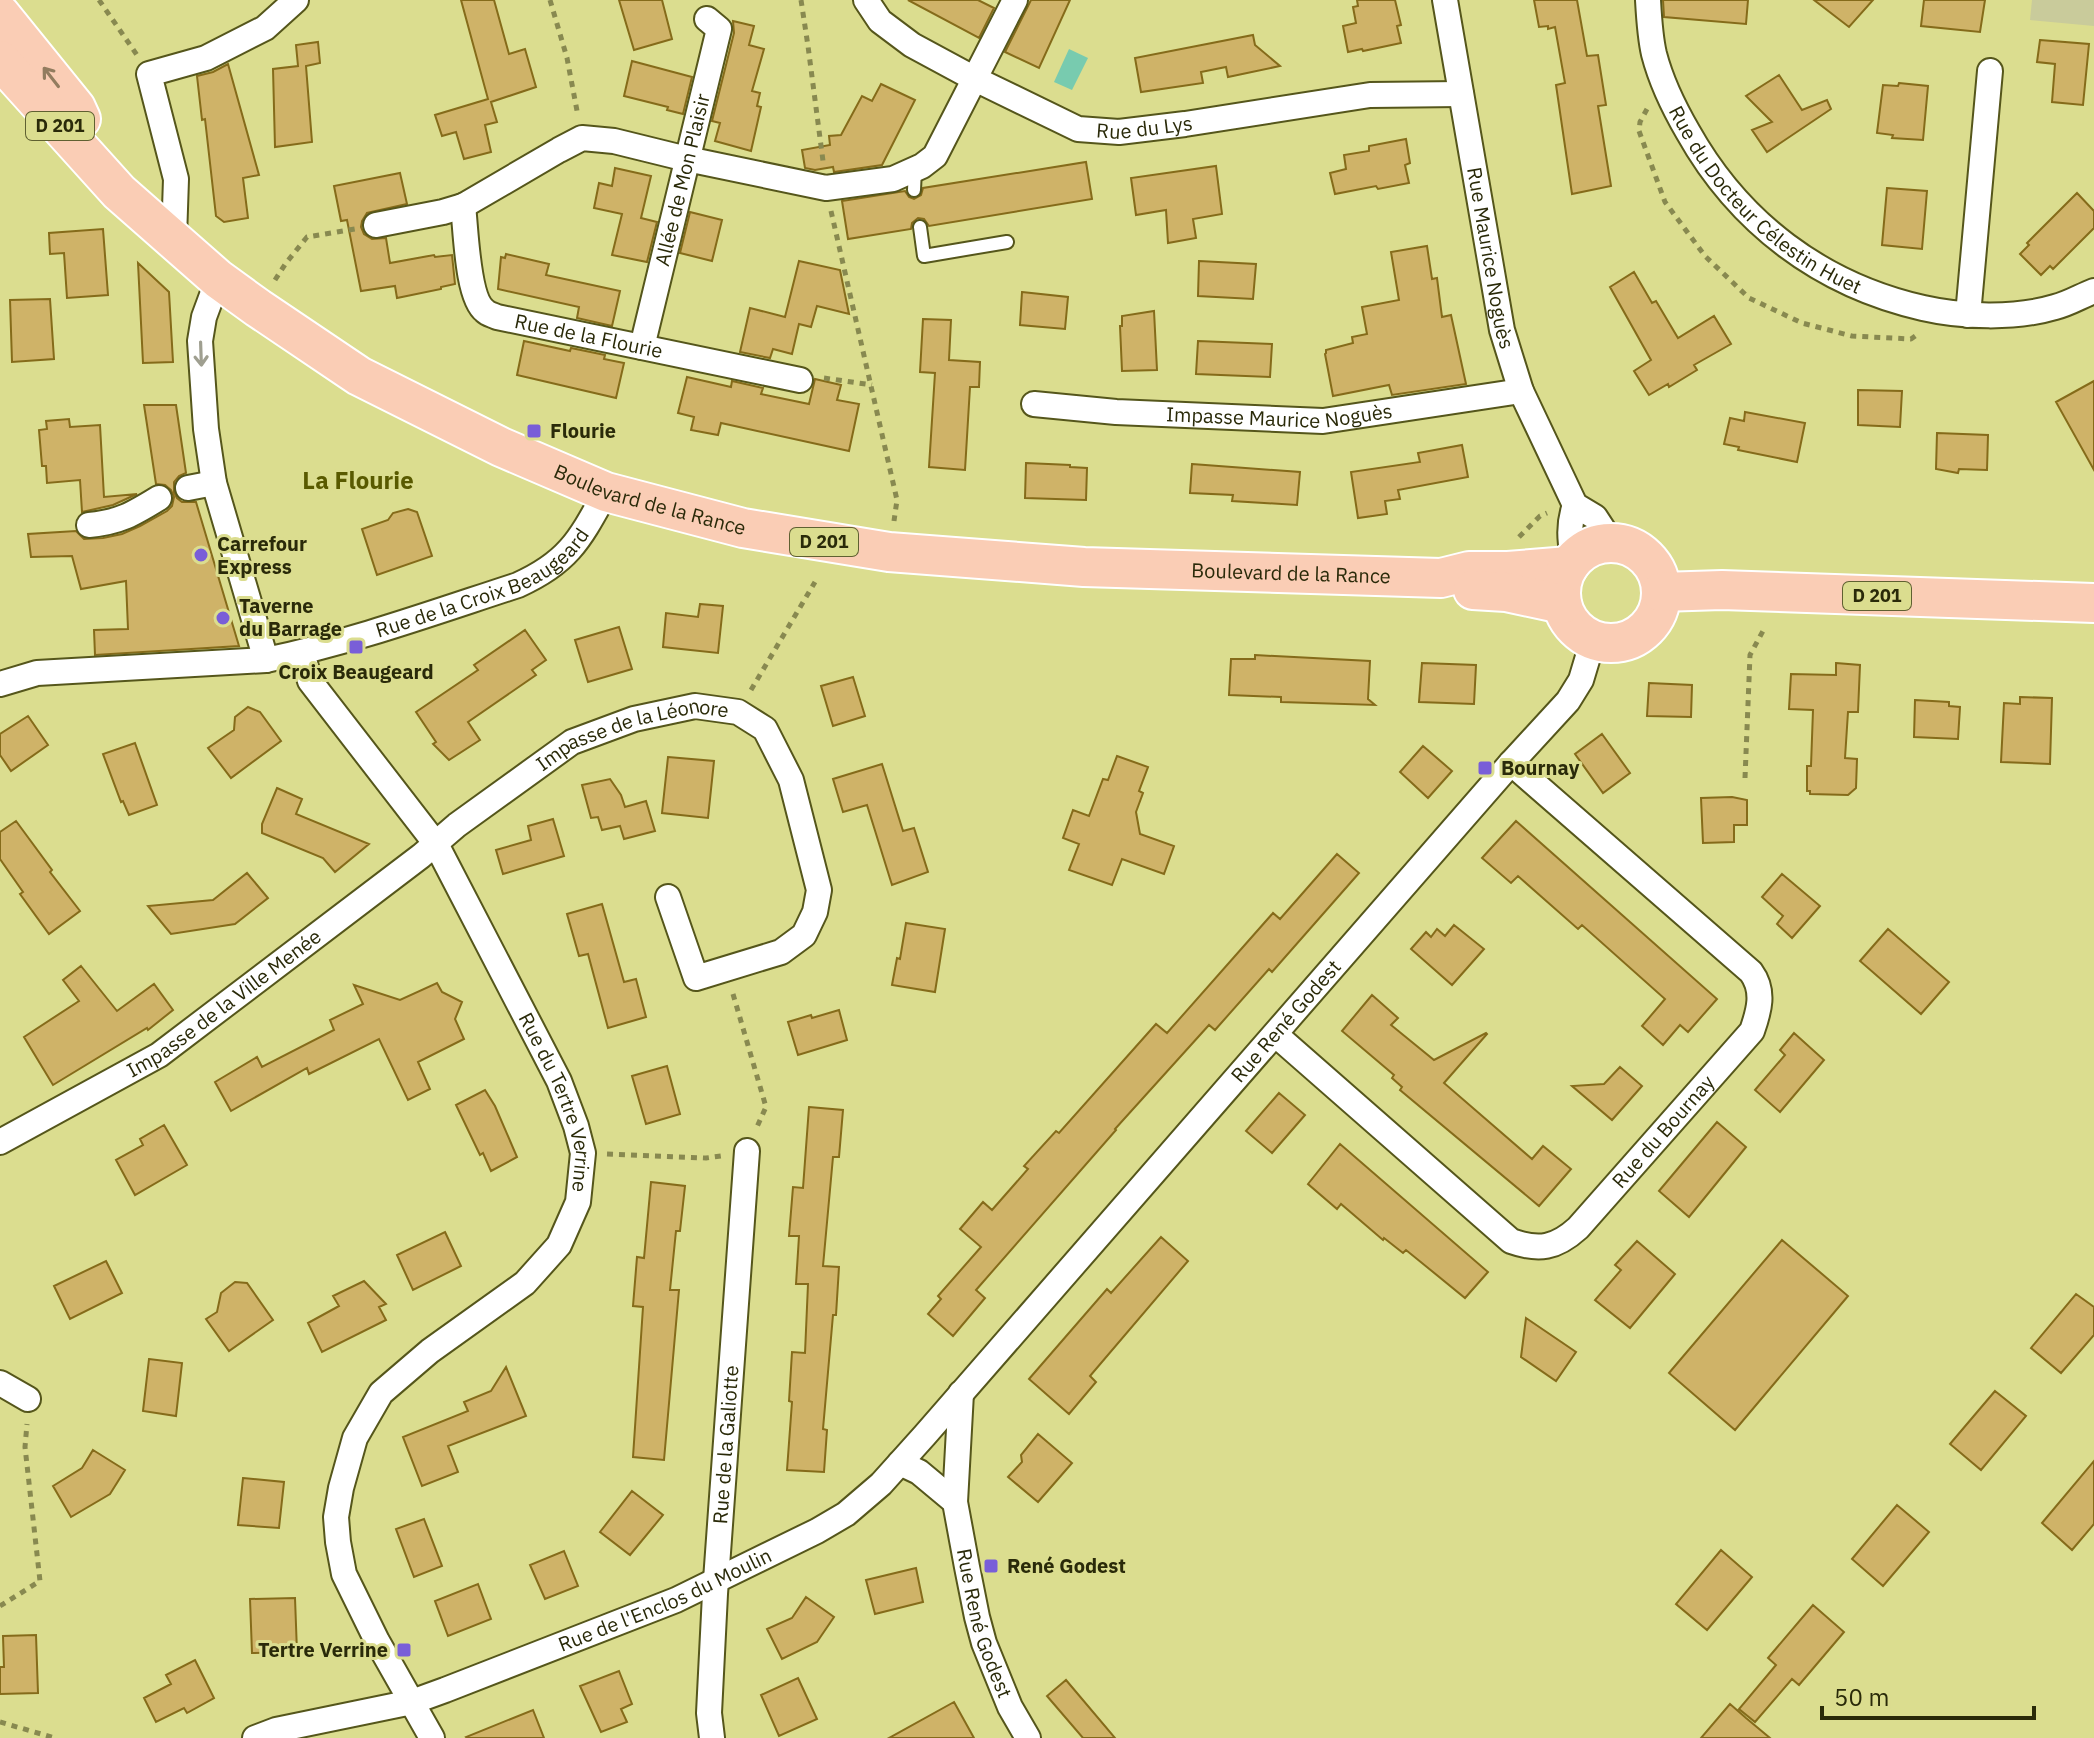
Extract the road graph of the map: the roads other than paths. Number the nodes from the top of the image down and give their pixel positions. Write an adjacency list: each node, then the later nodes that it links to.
1 (296, 0): 17 (street)
2 (866, 0): 10 (street, Rue du Lys)
3 (1015, 0): 10 (street)
4 (1445, 0): 11 (street, Rue Maurice Noguès)
5 (1648, 0): 21 (street, Rue du Docteur Célestin Huet)
6 (0, 14): 13 (main road, one-way to 6)
7 (707, 19): 12 (street, Allée de Mon Plaisir)
8 (0, 60): 13 (main road, Boulevard de la Rance / D 201)
9 (1990, 71): 21 (street)
10 (975, 79): 11 (street, Rue du Lys); 12 (street)
11 (1461, 94): 24 (street, Rue Maurice Noguès)
12 (687, 159): 14 (street); 22 (street, Allée de Mon Plaisir)
13 (119, 192): 17 (main road, Boulevard de la Rance / D 201)
14 (463, 206): 15 (street); 22 (street, Rue de la Flourie)
15 (376, 225)
16 (920, 227): 18 (lane)
17 (174, 238): 19 (main road, Boulevard de la Rance / D 201)
18 (1007, 242)
19 (218, 279): 26 (street, one-way to 26); 28 (main road, Boulevard de la Rance / D 201)
20 (2094, 291): 21 (street, Rue du Docteur Célestin Huet)
21 (1968, 315)
22 (642, 347): 23 (street, Rue de la Flourie)
23 (800, 380)
24 (1521, 391): 25 (street, Impasse Maurice Noguès); 30 (street, Rue Maurice Noguès)
25 (1034, 404)
26 (214, 483): 27 (street); 40 (street)
27 (188, 488)
28 (606, 492): 34 (main road, Boulevard de la Rance / D 201); 39 (street, Rue de la Croix Beaugeard)
29 (159, 498): 31 (street)
30 (1575, 505): 32 (street, Rue Maurice Noguès); 33 (street)
31 (89, 525)
32 (1612, 543): 33 (main road); 35 (main road)
33 (1571, 563): 34 (main road, Boulevard de la Rance / D 201); 37 (main road)
34 (1441, 578): 37 (main road, Boulevard de la Rance / D 201)
35 (1661, 592): 36 (main road, D 201); 38 (main road)
36 (2094, 603)
37 (1562, 604): 38 (main road)
38 (1593, 640): 42 (street, Rue René Godest)
39 (302, 653): 40 (street, Rue de la Croix Beaugeard); 43 (street, Rue du Tertre Verrine)
40 (266, 660): 41 (street, Rue de la Croix Beaugeard)
41 (0, 684)
42 (1511, 763): 45 (street, Rue René Godest); 45 (street, Rue du Bournay)
43 (436, 844): 44 (street, Impasse de la Léonore); 46 (street, Impasse de la Ville Menée); 56 (street, Rue du Tertre Verrine)
44 (668, 897)
45 (1276, 1035): 49 (street, Rue René Godest)
46 (0, 1142)
47 (747, 1151): 55 (street, Rue de la Galiotte)
48 (0, 1383): 50 (street)
49 (961, 1393): 51 (street, Rue René Godest); 53 (street, Rue René Godest)
50 (28, 1399)
51 (925, 1435): 52 (street, Rue René Godest); 53 (street)
52 (900, 1463): 54 (street); 55 (street, Rue de l'Enclos du Moulin)
53 (957, 1467): 54 (street, Rue René Godest)
54 (955, 1502): 60 (street, Rue René Godest)
55 (717, 1579): 56 (street, Rue de l'Enclos du Moulin); 59 (street, Rue de la Galiotte)
56 (412, 1702): 57 (street, Rue de l'Enclos du Moulin); 58 (street, Rue du Tertre Verrine)
57 (255, 1738)
58 (432, 1738)
59 (712, 1738)
60 (1028, 1738)

